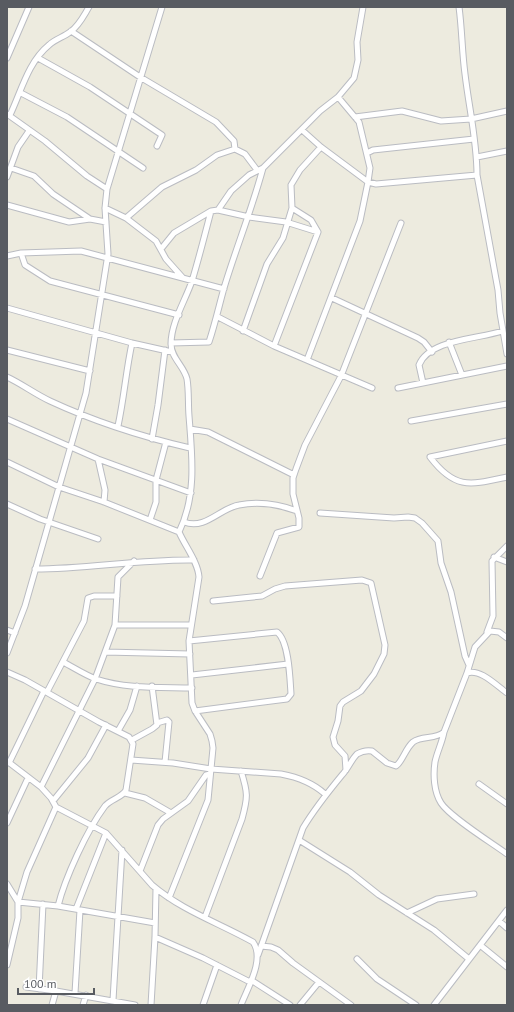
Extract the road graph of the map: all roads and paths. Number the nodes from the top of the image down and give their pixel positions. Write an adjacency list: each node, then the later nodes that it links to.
1 (29, 7): 7 (street)
2 (89, 7): 6 (street)
3 (162, 7): 9 (street)
4 (363, 7): 11 (street)
5 (459, 7): 16 (street)
6 (71, 31): 8 (street); 9 (street)
7 (7, 58)
8 (38, 58): 10 (street); 13 (street)
9 (140, 77): 13 (street); 22 (street)
10 (21, 93): 14 (street); 24 (street)
11 (338, 97): 15 (street); 17 (street)
12 (507, 111): 16 (street)
13 (129, 114): 20 (street); 24 (street)
14 (8, 115): 18 (street)
15 (355, 117): 16 (street); 25 (street)
16 (471, 119): 19 (street)
17 (302, 130): 21 (street); 29 (street)
18 (29, 131): 27 (street); 34 (street)
19 (474, 139): 25 (street); 26 (street)
20 (157, 146)
21 (322, 147): 33 (street); 37 (street)
22 (235, 149): 30 (street); 41 (street)
23 (507, 150): 26 (street)
24 (118, 152): 28 (street); 34 (street)
25 (366, 153): 33 (street)
26 (477, 157): 31 (street)
27 (11, 168): 32 (street); 42 (street)
28 (143, 168)
29 (263, 168): 30 (street); 40 (street)
30 (257, 170): 38 (street)
31 (477, 175): 33 (street); 61 (street)
32 (7, 177)
33 (368, 182): 55 (street)
34 (107, 189): 36 (street)
35 (7, 205): 42 (street)
36 (105, 208): 41 (street); 43 (street)
37 (292, 208): 44 (street); 46 (street)
38 (218, 210): 39 (street); 40 (street)
39 (212, 211): 47 (street); 52 (street)
40 (249, 217): 44 (street); 53 (street)
41 (126, 218): 47 (street)
42 (90, 219): 43 (street)
43 (106, 222): 50 (street)
44 (286, 222): 46 (street); 60 (street)
45 (401, 223): 57 (street)
46 (318, 232): 66 (street)
47 (161, 249): 51 (street)
48 (21, 253): 49 (street); 50 (street); 54 (street)
49 (7, 256)
50 (108, 257): 51 (street); 54 (street)
51 (184, 280): 52 (street)
52 (191, 281): 53 (street); 58 (street)
53 (224, 289): 59 (street)
54 (101, 294): 58 (street); 62 (street)
55 (332, 298): 57 (street); 72 (street)
56 (7, 308): 62 (street)
57 (366, 314): 70 (street); 76 (street)
58 (179, 315): 65 (street)
59 (218, 317): 60 (street); 65 (street)
60 (244, 330): 66 (street)
61 (502, 331): 63 (street); 71 (street)
62 (95, 332): 64 (street); 74 (street)
63 (449, 342): 70 (street); 75 (street)
64 (132, 343): 68 (street); 85 (street)
65 (171, 343): 69 (street)
66 (274, 346): 72 (street)
67 (7, 350): 74 (street)
68 (165, 350): 69 (street); 87 (street)
69 (172, 352): 86 (street)
70 (432, 352): 78 (street)
71 (507, 354)
72 (307, 360): 76 (street)
73 (507, 366): 75 (street)
74 (90, 371): 82 (street)
75 (462, 375): 78 (street)
76 (341, 376): 79 (street); 94 (street)
77 (7, 377): 82 (street)
78 (423, 383): 80 (street)
79 (372, 388)
80 (398, 388)
81 (507, 404): 84 (street)
82 (80, 414): 85 (street); 90 (street)
83 (7, 419): 90 (street)
84 (411, 422)
85 (118, 426): 87 (street)
86 (190, 429): 91 (street); 94 (street)
87 (152, 439): 89 (street)
88 (507, 441): 95 (street)
89 (166, 442): 91 (street); 96 (street)
90 (71, 448): 92 (street); 97 (street)
91 (190, 448): 98 (street)
92 (98, 459): 96 (street); 99 (street)
93 (7, 462): 97 (street)
94 (294, 476): 101 (street)
95 (507, 478)
96 (156, 480): 98 (street); 103 (street)
97 (59, 487): 99 (street); 104 (street)
98 (191, 493): 105 (street)
99 (104, 502): 103 (street)
100 (7, 504): 104 (street)
101 (297, 511): 105 (street); 114 (street)
102 (320, 513): 129 (street)
103 (150, 520): 106 (street)
104 (49, 522): 107 (street); 113 (street)
105 (184, 522): 106 (street)
106 (179, 532): 110 (street)
107 (98, 539)
108 (507, 546): 109 (street)
109 (494, 557): 112 (street); 120 (street)
110 (194, 560): 111 (street); 118 (street)
111 (134, 561): 113 (street); 115 (street)
112 (507, 562)
113 (35, 569): 121 (street)
114 (260, 576)
115 (118, 596): 117 (street); 127 (street)
116 (213, 601): 149 (street)
117 (115, 625): 118 (street); 124 (street)
118 (191, 625): 123 (street)
119 (7, 630): 121 (street)
120 (488, 632): 122 (street); 129 (street)
121 (15, 633): 125 (street)
122 (507, 638)
123 (189, 641): 126 (street); 128 (street)
124 (105, 652): 126 (street); 133 (street)
125 (7, 653)
126 (190, 654): 132 (street)
127 (62, 662): 133 (street); 137 (street)
128 (288, 664): 132 (street); 140 (street)
129 (469, 665): 131 (street)
130 (7, 672): 137 (street)
131 (467, 673): 138 (street); 144 (street)
132 (192, 675): 136 (street)
133 (96, 679): 134 (street); 139 (street)
134 (137, 686): 135 (street); 143 (street)
135 (152, 686): 136 (street); 141 (street)
136 (192, 688): 140 (street)
137 (45, 692): 139 (street); 147 (street)
138 (507, 694)
139 (79, 711): 142 (street); 154 (street)
140 (195, 711): 150 (street)
141 (157, 723): 145 (street); 148 (street)
142 (106, 725): 143 (street); 157 (street)
143 (118, 731): 145 (street)
144 (444, 732): 149 (street); 166 (street)
145 (132, 740): 146 (street)
146 (131, 760): 148 (street); 155 (street)
147 (8, 762): 152 (street)
148 (165, 762): 150 (street)
149 (346, 770): 156 (street)
150 (210, 771): 151 (street); 160 (street); 171 (street)
151 (241, 771): 156 (street); 179 (street)
152 (28, 778): 154 (street); 161 (street)
153 (479, 784): 158 (street)
154 (41, 787): 157 (street)
155 (125, 793): 160 (street); 162 (street)
156 (325, 794): 164 (street)
157 (53, 801): 159 (street)
158 (507, 804)
159 (56, 807): 162 (street); 172 (street)
160 (171, 813): 167 (street)
161 (7, 823)
162 (92, 825): 163 (street); 174 (street)
163 (106, 832): 165 (street); 175 (street)
164 (299, 840): 177 (street); 185 (street)
165 (122, 850): 167 (street); 178 (street)
166 (507, 854)
167 (140, 871): 169 (street)
168 (7, 884): 172 (street)
169 (156, 889): 171 (street); 181 (street)
170 (474, 894): 177 (street)
171 (169, 898): 179 (street)
172 (18, 902): 173 (street); 189 (street)
173 (43, 904): 174 (street); 195 (street)
174 (58, 906): 175 (street)
175 (78, 909): 178 (street); 197 (street)
176 (507, 910): 180 (street)
177 (407, 912): 188 (street)
178 (118, 915): 181 (street); 199 (street)
179 (205, 917): 186 (street)
180 (499, 921): 182 (street); 184 (street)
181 (156, 922): 183 (street)
182 (507, 928)
183 (155, 937): 190 (street); 204 (street)
184 (480, 945): 188 (street); 191 (street)
185 (261, 946): 186 (street); 193 (street)
186 (258, 955): 192 (street)
187 (357, 959): 210 (street)
188 (469, 959): 211 (street)
189 (7, 965)
190 (217, 965): 192 (street); 205 (street)
191 (507, 967)
192 (250, 981): 206 (street); 207 (street)
193 (319, 982): 208 (street); 209 (street)
194 (26, 986): 195 (street)
195 (39, 989): 196 (street)
196 (56, 991): 197 (street); 201 (street)
197 (75, 993): 198 (street)
198 (86, 995): 199 (street); 202 (street)
199 (113, 1000): 200 (street)
200 (121, 1004): 203 (street)
201 (52, 1005)
202 (83, 1005)
203 (135, 1005)
204 (151, 1005)
205 (203, 1005)
206 (241, 1005)
207 (290, 1005)
208 (300, 1005)
209 (351, 1005)
210 (416, 1005)
211 (434, 1005)

